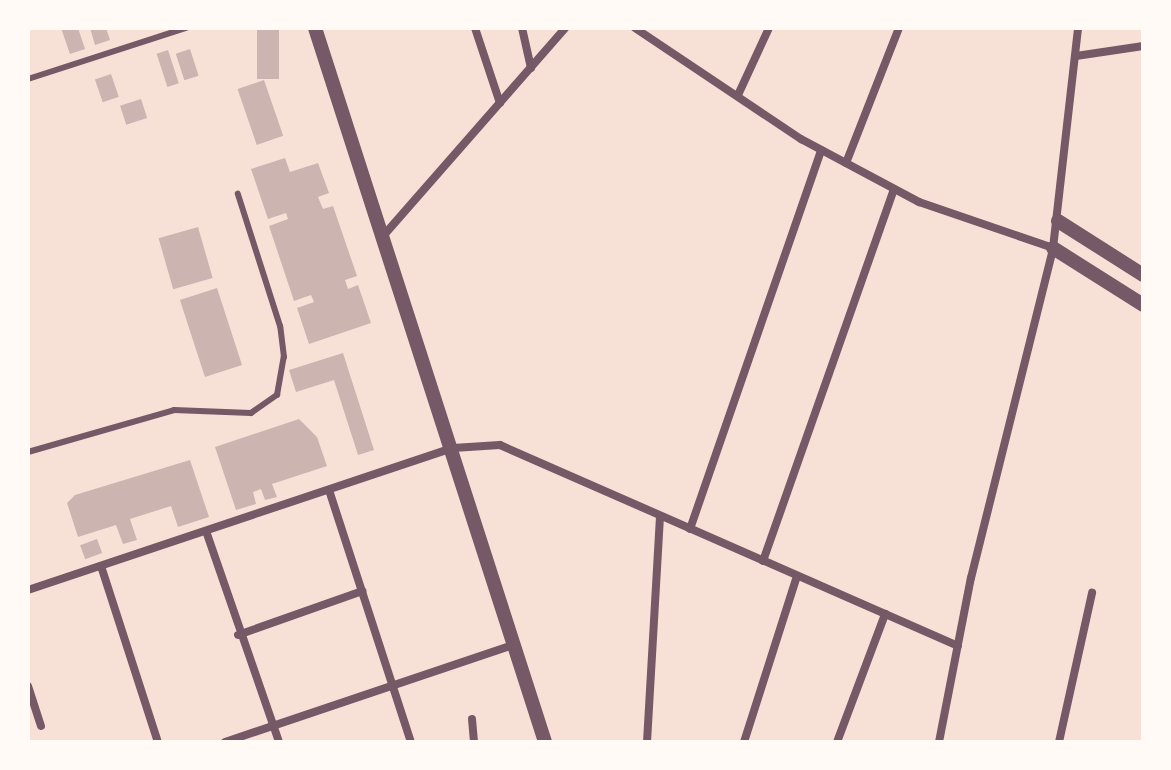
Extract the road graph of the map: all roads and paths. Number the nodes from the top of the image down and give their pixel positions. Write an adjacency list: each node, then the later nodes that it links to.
1 (186, 28): 13 (lane)
2 (315, 28): 21 (street)
3 (475, 28): 15 (street)
4 (522, 28): 12 (street)
5 (565, 28): 12 (street)
6 (635, 28): 14 (street)
7 (769, 28): 14 (street)
8 (899, 28): 17 (street)
9 (1078, 28): 11 (street)
10 (1143, 46): 11 (street)
11 (1076, 56): 20 (street)
12 (531, 68): 15 (street)
13 (28, 79)
14 (738, 95): 16 (street)
15 (500, 103): 21 (street)
16 (821, 150): 17 (street); 29 (street)
17 (846, 163): 18 (street)
18 (894, 189): 22 (street); 31 (street)
19 (238, 194): 26 (lane)
20 (1058, 221): 22 (street); 23 (street)
21 (384, 235): 25 (street)
22 (1053, 248): 24 (street); 40 (street)
23 (1143, 275)
24 (1143, 305)
25 (453, 448): 27 (street); 28 (street); 39 (street)
26 (28, 452)
27 (329, 490): 30 (street); 35 (street)
28 (660, 516): 29 (street); 52 (street)
29 (690, 529): 31 (street)
30 (206, 531): 32 (street); 38 (street)
31 (763, 561): 33 (street)
32 (101, 566): 34 (street); 46 (street)
33 (797, 576): 37 (street); 53 (street)
34 (28, 590)
35 (362, 591): 38 (street); 42 (street)
36 (1092, 593): 56 (street)
37 (885, 614): 40 (street); 54 (street)
38 (238, 635): 45 (street)
39 (515, 645): 42 (street); 51 (street)
40 (958, 646): 55 (street)
41 (28, 686): 44 (street)
42 (394, 687): 45 (street); 49 (street)
43 (472, 719): 50 (street)
44 (41, 726)
45 (272, 731): 47 (street); 48 (street)
46 (158, 742)
47 (225, 742)
48 (279, 742)
49 (411, 742)
50 (474, 742)
51 (545, 742)
52 (647, 742)
53 (744, 742)
54 (837, 742)
55 (939, 742)
56 (1059, 742)

